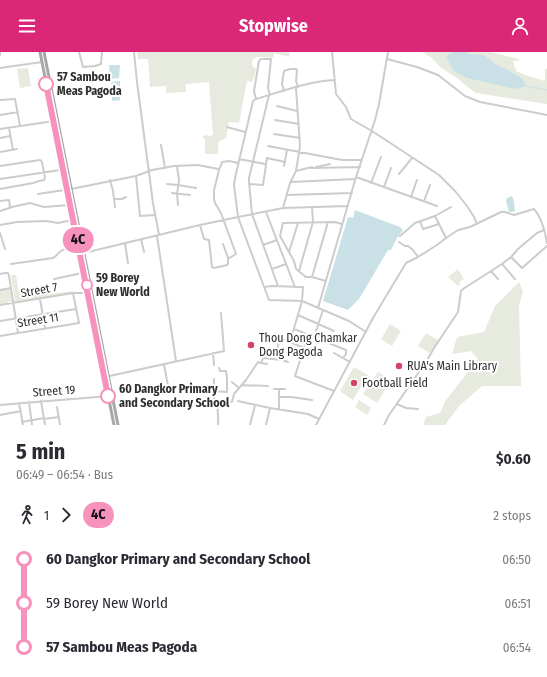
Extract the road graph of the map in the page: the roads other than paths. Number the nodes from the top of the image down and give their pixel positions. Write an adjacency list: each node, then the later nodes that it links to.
1 (0, 52): 9 (street)
2 (40, 52): 11 (main road)
3 (44, 52): 11 (main road)
4 (79, 52): 5 (street)
5 (102, 52)
6 (134, 52): 62 (street)
7 (332, 52): 13 (street)
8 (388, 52): 10 (street)
9 (0, 55)
10 (387, 59): 23 (street); 31 (street)
11 (44, 62): 12 (street); 25 (main road); 60 (main road)
12 (0, 68)
13 (335, 80): 14 (street); 31 (street)
14 (297, 87): 15 (street); 15 (street); 20 (street)
15 (284, 91): 16 (street)
16 (270, 95): 17 (street); 17 (street); 48 (street)
17 (256, 99): 32 (street)
18 (0, 100): 21 (street)
19 (277, 106): 20 (street)
20 (297, 111): 26 (street)
21 (18, 112): 22 (street); 27 (street)
22 (0, 115)
23 (547, 115)
24 (275, 120): 26 (street)
25 (54, 121): 27 (street); 60 (main road)
26 (298, 124): 36 (street)
27 (20, 126): 29 (street)
28 (227, 127): 32 (street)
29 (9, 128): 30 (street); 34 (street)
30 (0, 129)
31 (372, 131): 45 (street); 47 (street)
32 (245, 132): 46 (street)
33 (274, 134): 36 (street)
34 (10, 136): 35 (street); 40 (street)
35 (0, 138)
36 (300, 138): 43 (street)
37 (161, 145): 57 (street)
38 (268, 146): 39 (street)
39 (287, 149): 43 (street); 49 (street)
40 (12, 150): 41 (street); 42 (street)
41 (17, 150)
42 (0, 152)
43 (299, 152): 47 (street); 63 (street)
44 (381, 157): 72 (street)
45 (412, 158): 65 (street); 115 (street)
46 (239, 159): 48 (street); 50 (street)
47 (362, 160): 56 (street)
48 (253, 162): 51 (street); 74 (street)
49 (285, 162): 51 (street); 55 (street)
50 (238, 163): 61 (street); 106 (street)
51 (266, 164): 74 (street)
52 (330, 164): 58 (street)
53 (0, 166): 64 (street)
54 (177, 166): 57 (street); 61 (street); 75 (street)
55 (284, 166)
56 (360, 167): 58 (street); 67 (street)
57 (165, 168): 62 (street)
58 (312, 168): 63 (street)
59 (391, 168): 77 (street)
60 (65, 169): 64 (street); 80 (main road)
61 (219, 169): 108 (street)
62 (149, 171): 66 (street); 104 (street)
63 (296, 171): 71 (street)
64 (44, 172): 68 (street); 79 (street)
65 (399, 174)
66 (136, 176): 69 (street); 104 (street)
67 (356, 178): 71 (street); 72 (street); 82 (street)
68 (0, 179)
69 (110, 180): 80 (street); 89 (street)
70 (417, 180): 88 (street)
71 (291, 182): 86 (street)
72 (371, 183): 77 (street)
73 (167, 184): 75 (street)
74 (249, 184): 103 (street)
75 (178, 185): 78 (street); 84 (street)
76 (430, 185): 91 (street)
77 (384, 187): 88 (street)
78 (196, 188)
79 (0, 189)
80 (69, 189): 83 (street); 92 (main road); 107 (main road)
81 (172, 193): 84 (street)
82 (352, 193): 86 (street); 95 (street)
83 (38, 194)
84 (177, 194): 85 (street); 93 (street)
85 (190, 195)
86 (287, 195): 100 (street)
87 (126, 197): 89 (street)
88 (411, 197): 91 (street)
89 (114, 199): 94 (street)
90 (0, 201): 99 (street)
91 (424, 201): 96 (street)
92 (70, 204): 99 (street); 107 (main road)
93 (178, 205)
94 (115, 206)
95 (348, 206): 97 (street); 113 (street)
96 (437, 206)
97 (312, 207): 100 (street); 111 (street)
98 (451, 207): 105 (street)
99 (10, 208): 101 (street)
100 (283, 208): 102 (street)
101 (0, 211)
102 (266, 212): 103 (street); 125 (street)
103 (252, 214): 106 (street); 131 (street)
104 (155, 215): 120 (street)
105 (435, 216): 109 (street); 114 (street)
106 (238, 217): 108 (street); 155 (street)
107 (75, 220): 116 (street); 132 (main road); 136 (main road)
108 (224, 220): 117 (street); 139 (street)
109 (420, 221): 114 (street); 121 (street)
110 (298, 222): 111 (street); 135 (street); 135 (street)
111 (313, 222): 112 (street); 145 (street)
112 (328, 222): 113 (street); 149 (street)
113 (343, 224): 153 (street)
114 (439, 224): 123 (street)
115 (477, 224): 118 (street); 123 (street)
116 (0, 225)
117 (200, 225): 120 (street); 139 (street)
118 (544, 230): 122 (street); 138 (street)
119 (0, 234): 126 (street)
120 (158, 235): 124 (street); 188 (street)
121 (400, 236)
122 (546, 236): 130 (street)
123 (446, 238): 137 (street)
124 (141, 239): 128 (street); 134 (street)
125 (277, 240): 131 (street); 142 (street)
126 (1, 241): 133 (street)
127 (399, 242): 137 (street)
128 (125, 243): 136 (street); 140 (street)
129 (223, 244): 139 (street)
130 (547, 244): 138 (street)
131 (263, 245): 144 (street)
132 (79, 246): 136 (main road); 141 (street)
133 (5, 249)
134 (144, 252)
135 (289, 252): 145 (street)
136 (82, 253): 147 (main road)
137 (418, 257): 177 (street)
138 (511, 257): 143 (street)
139 (228, 259)
140 (128, 263)
141 (11, 264)
142 (286, 264): 144 (street); 156 (street)
143 (502, 264): 146 (street); 151 (street)
144 (272, 269): 154 (street)
145 (299, 271): 149 (street)
146 (491, 271): 152 (street); 216 (street)
147 (86, 272): 150 (street); 159 (main road)
148 (0, 274): 157 (street)
149 (312, 277): 153 (street)
150 (54, 278)
151 (515, 278)
152 (498, 279)
153 (326, 281): 165 (street)
154 (278, 286): 155 (street); 156 (street)
155 (265, 287): 162 (street)
156 (295, 287): 162 (street)
157 (11, 288): 158 (street); 163 (street)
158 (0, 290)
159 (89, 291): 160 (street, Street 7); 196 (main road)
160 (73, 293): 161 (street, Street 7); 166 (street)
161 (40, 299): 163 (street, Street 7); 169 (street)
162 (302, 301): 165 (street); 170 (street)
163 (13, 303): 164 (street, Street 7); 171 (street)
164 (0, 305)
165 (318, 308): 167 (street)
166 (76, 309): 169 (street); 174 (street, Street 11)
167 (323, 310): 173 (street); 177 (street)
168 (221, 313): 184 (street)
169 (43, 314): 171 (street); 174 (street)
170 (298, 315): 173 (street); 175 (street)
171 (16, 318): 172 (street); 178 (street)
172 (0, 321)
173 (318, 324): 176 (street); 181 (street)
174 (45, 328): 178 (street, Street 11)
175 (294, 329): 179 (street); 182 (street)
176 (334, 331)
177 (366, 332): 190 (street)
178 (18, 333): 180 (street, Street 11)
179 (308, 335): 181 (street); 183 (street)
180 (0, 336)
181 (314, 338): 186 (street)
182 (290, 342): 183 (street); 187 (street)
183 (304, 348): 207 (street)
184 (213, 353): 188 (street); 194 (street)
185 (334, 353): 186 (street)
186 (343, 358): 190 (street)
187 (282, 360): 189 (street); 191 (street)
188 (176, 362): 192 (street)
189 (288, 362)
190 (350, 362): 207 (street)
191 (261, 363): 193 (street); 199 (street)
192 (164, 364): 196 (street); 200 (street)
193 (267, 364)
194 (214, 365)
195 (219, 368): 206 (street)
196 (107, 377): 208 (main road); 235 (main road)
197 (214, 379): 206 (street)
198 (232, 382): 202 (street)
199 (242, 385): 201 (street); 202 (street)
200 (168, 386)
201 (268, 386)
202 (239, 388): 214 (street)
203 (274, 389): 204 (street)
204 (279, 389): 205 (street); 209 (street)
205 (285, 389)
206 (214, 391): 214 (street)
207 (334, 391): 227 (street)
208 (108, 396): 211 (street, Street 19); 234 (main road)
209 (279, 397): 210 (street); 222 (street)
210 (312, 400)
211 (41, 401): 213 (street, Street 19); 226 (street)
212 (238, 401): 218 (street)
213 (29, 402): 215 (street, Street 19); 228 (street)
214 (218, 402): 236 (street)
215 (19, 403): 217 (street, Street 19); 223 (street)
216 (397, 404): 221 (street); 240 (street)
217 (0, 405)
218 (255, 405): 220 (street); 237 (street)
219 (57, 407): 225 (street)
220 (270, 408): 222 (street); 238 (street)
221 (418, 409)
222 (279, 410): 227 (street)
223 (21, 411): 224 (street); 229 (street)
224 (0, 415)
225 (59, 417): 226 (street); 233 (street)
226 (44, 419): 228 (street); 232 (street)
227 (319, 419): 239 (street)
228 (31, 420): 229 (street); 231 (street)
229 (23, 424): 230 (street)
230 (20, 425)
231 (32, 425)
232 (45, 425)
233 (60, 425)
234 (114, 425)
235 (118, 425)
236 (218, 425)
237 (250, 425)
238 (266, 425)
239 (316, 425)
240 (384, 425)

